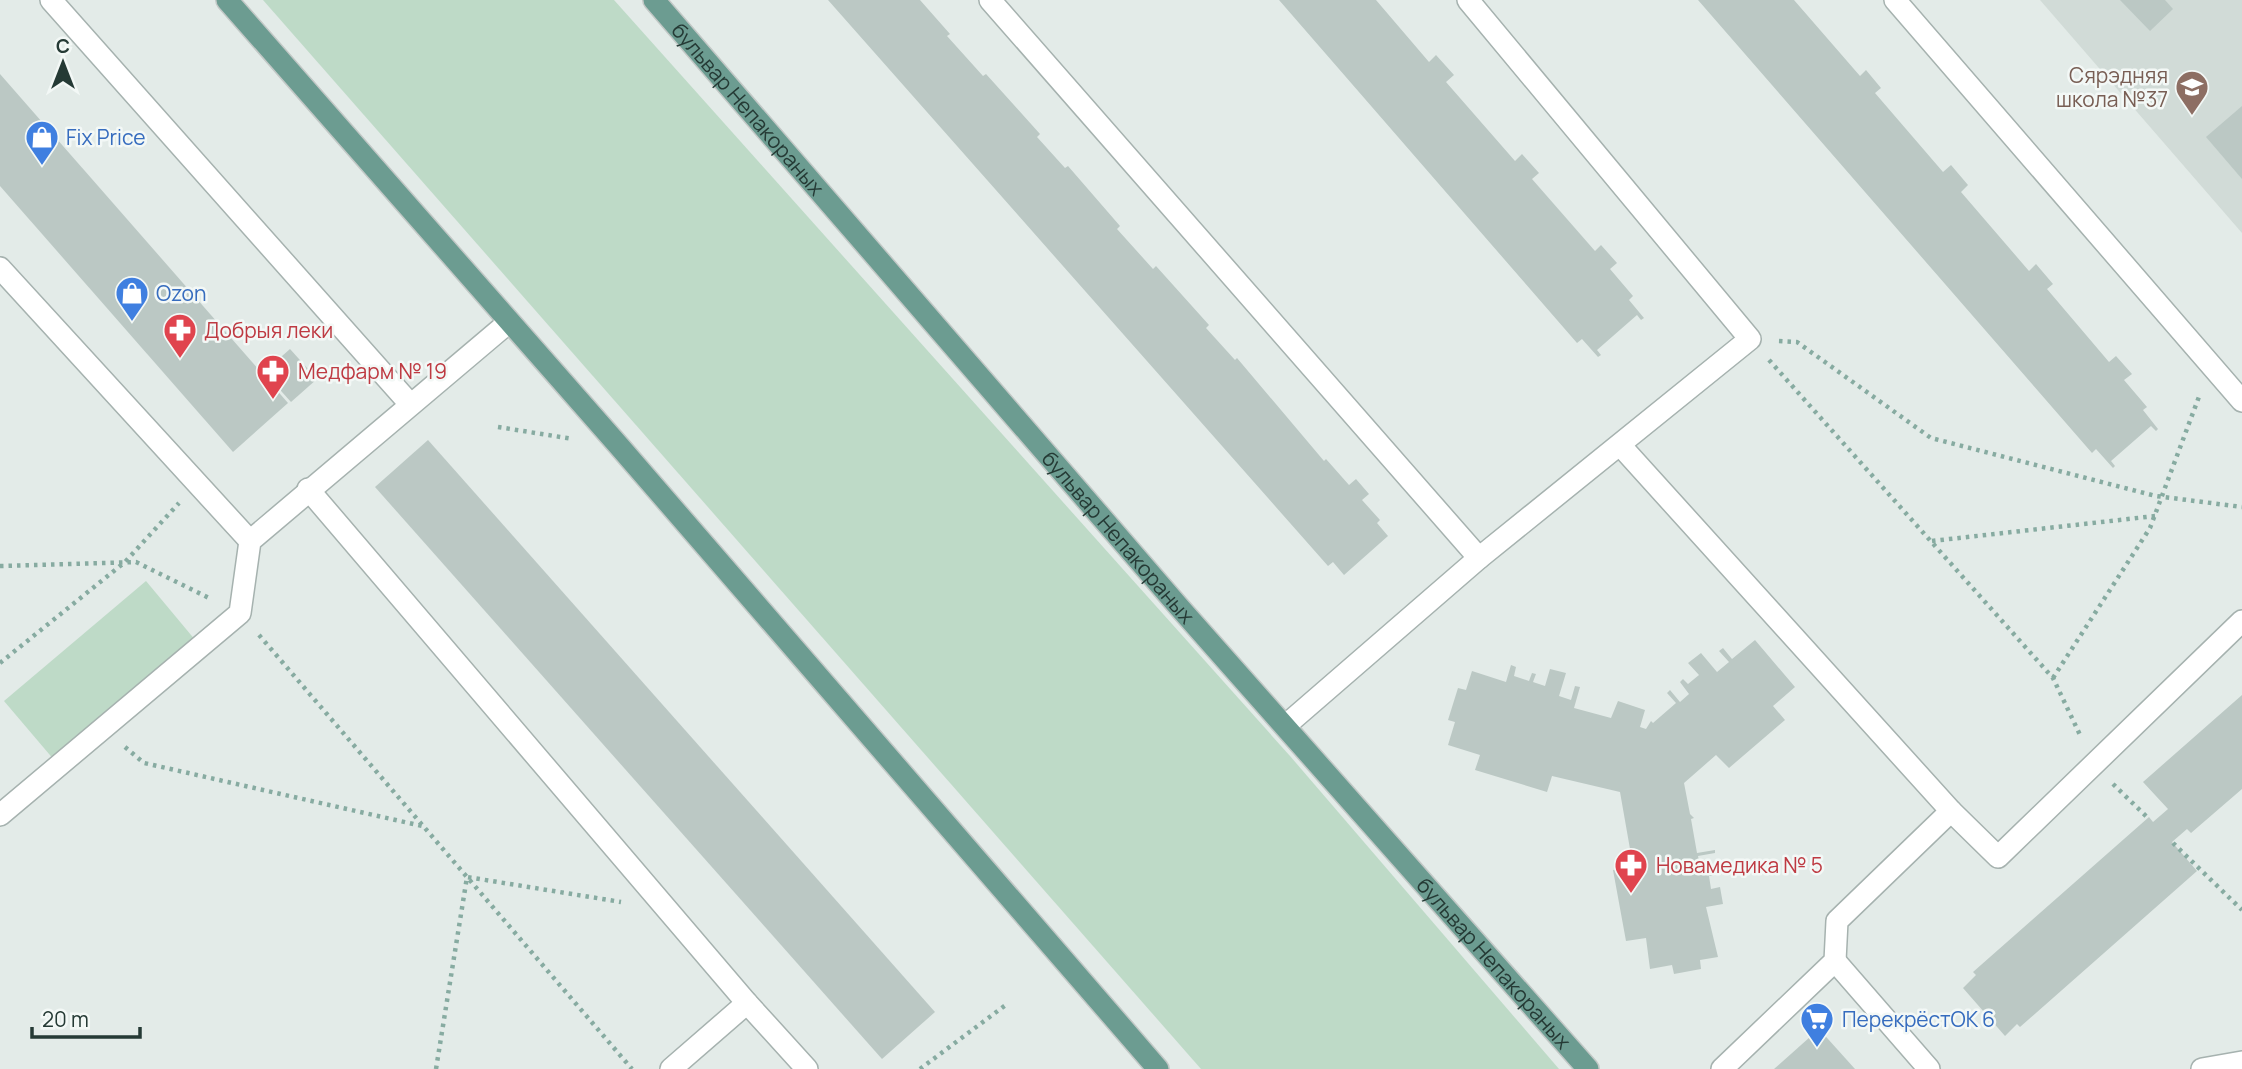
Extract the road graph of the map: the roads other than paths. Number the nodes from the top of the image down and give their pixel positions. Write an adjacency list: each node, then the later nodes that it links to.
1 (51, 0): 10 (lane)
2 (227, 0): 8 (main road)
3 (654, 0): 16 (main road, бульвар Непакораных)
4 (990, 0): 14 (lane)
5 (1468, 0): 11 (lane)
6 (1895, 0): 9 (lane)
7 (0, 268): 13 (lane)
8 (509, 322): 10 (lane); 24 (main road)
9 (2242, 401)
10 (410, 404): 12 (lane)
11 (1620, 445): 14 (lane); 17 (lane)
12 (308, 489): 13 (lane); 20 (lane)
13 (250, 541): 18 (lane)
14 (1479, 558): 16 (lane)
15 (2242, 621): 17 (lane)
16 (1285, 726): 25 (main road, бульвар Непакораных)
17 (1951, 811): 19 (lane)
18 (0, 815)
19 (1835, 961): 26 (lane); 27 (lane)
20 (747, 1003): 22 (lane); 23 (lane)
21 (2242, 1062): 28 (lane)
22 (671, 1069)
23 (807, 1069)
24 (1158, 1069)
25 (1588, 1069)
26 (1723, 1069)
27 (1929, 1069)
28 (2202, 1069)

